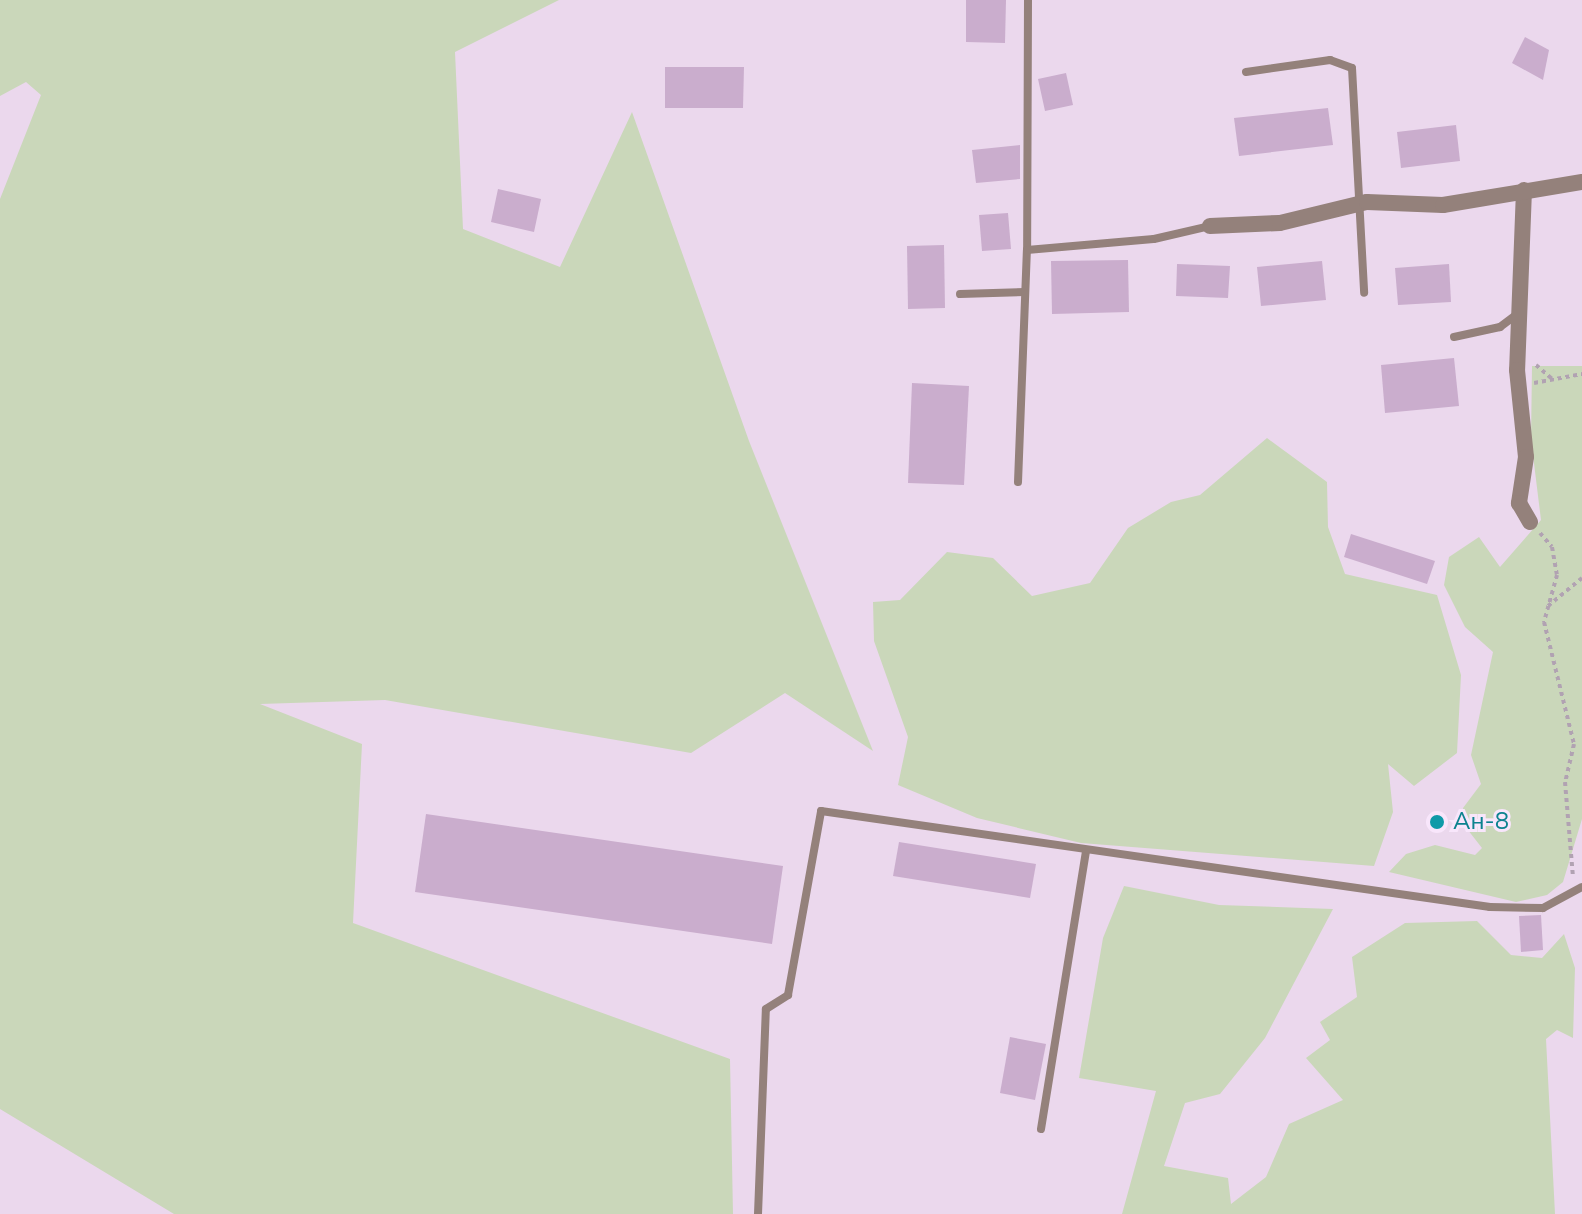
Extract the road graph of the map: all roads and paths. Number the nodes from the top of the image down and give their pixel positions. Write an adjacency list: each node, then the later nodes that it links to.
1 (1028, 0): 7 (lane)
2 (1246, 72): 5 (lane)
3 (1582, 182): 4 (street)
4 (1524, 190): 5 (street); 11 (street)
5 (1356, 205): 6 (street); 9 (lane)
6 (1210, 226): 7 (lane)
7 (1027, 250): 8 (lane)
8 (1025, 292): 10 (lane); 15 (lane)
9 (1364, 293)
10 (960, 294)
11 (1523, 309): 12 (lane); 14 (street)
12 (1454, 337)
13 (1582, 374): 14 (path)
14 (1517, 385): 16 (street)
15 (1018, 482)
16 (1530, 522): 18 (path)
17 (1582, 578): 18 (path)
18 (1546, 608): 21 (path)
19 (1086, 852): 21 (lane); 22 (lane); 23 (lane)
20 (1582, 887): 21 (lane)
21 (1572, 893)
22 (1041, 1129)
23 (758, 1214)

